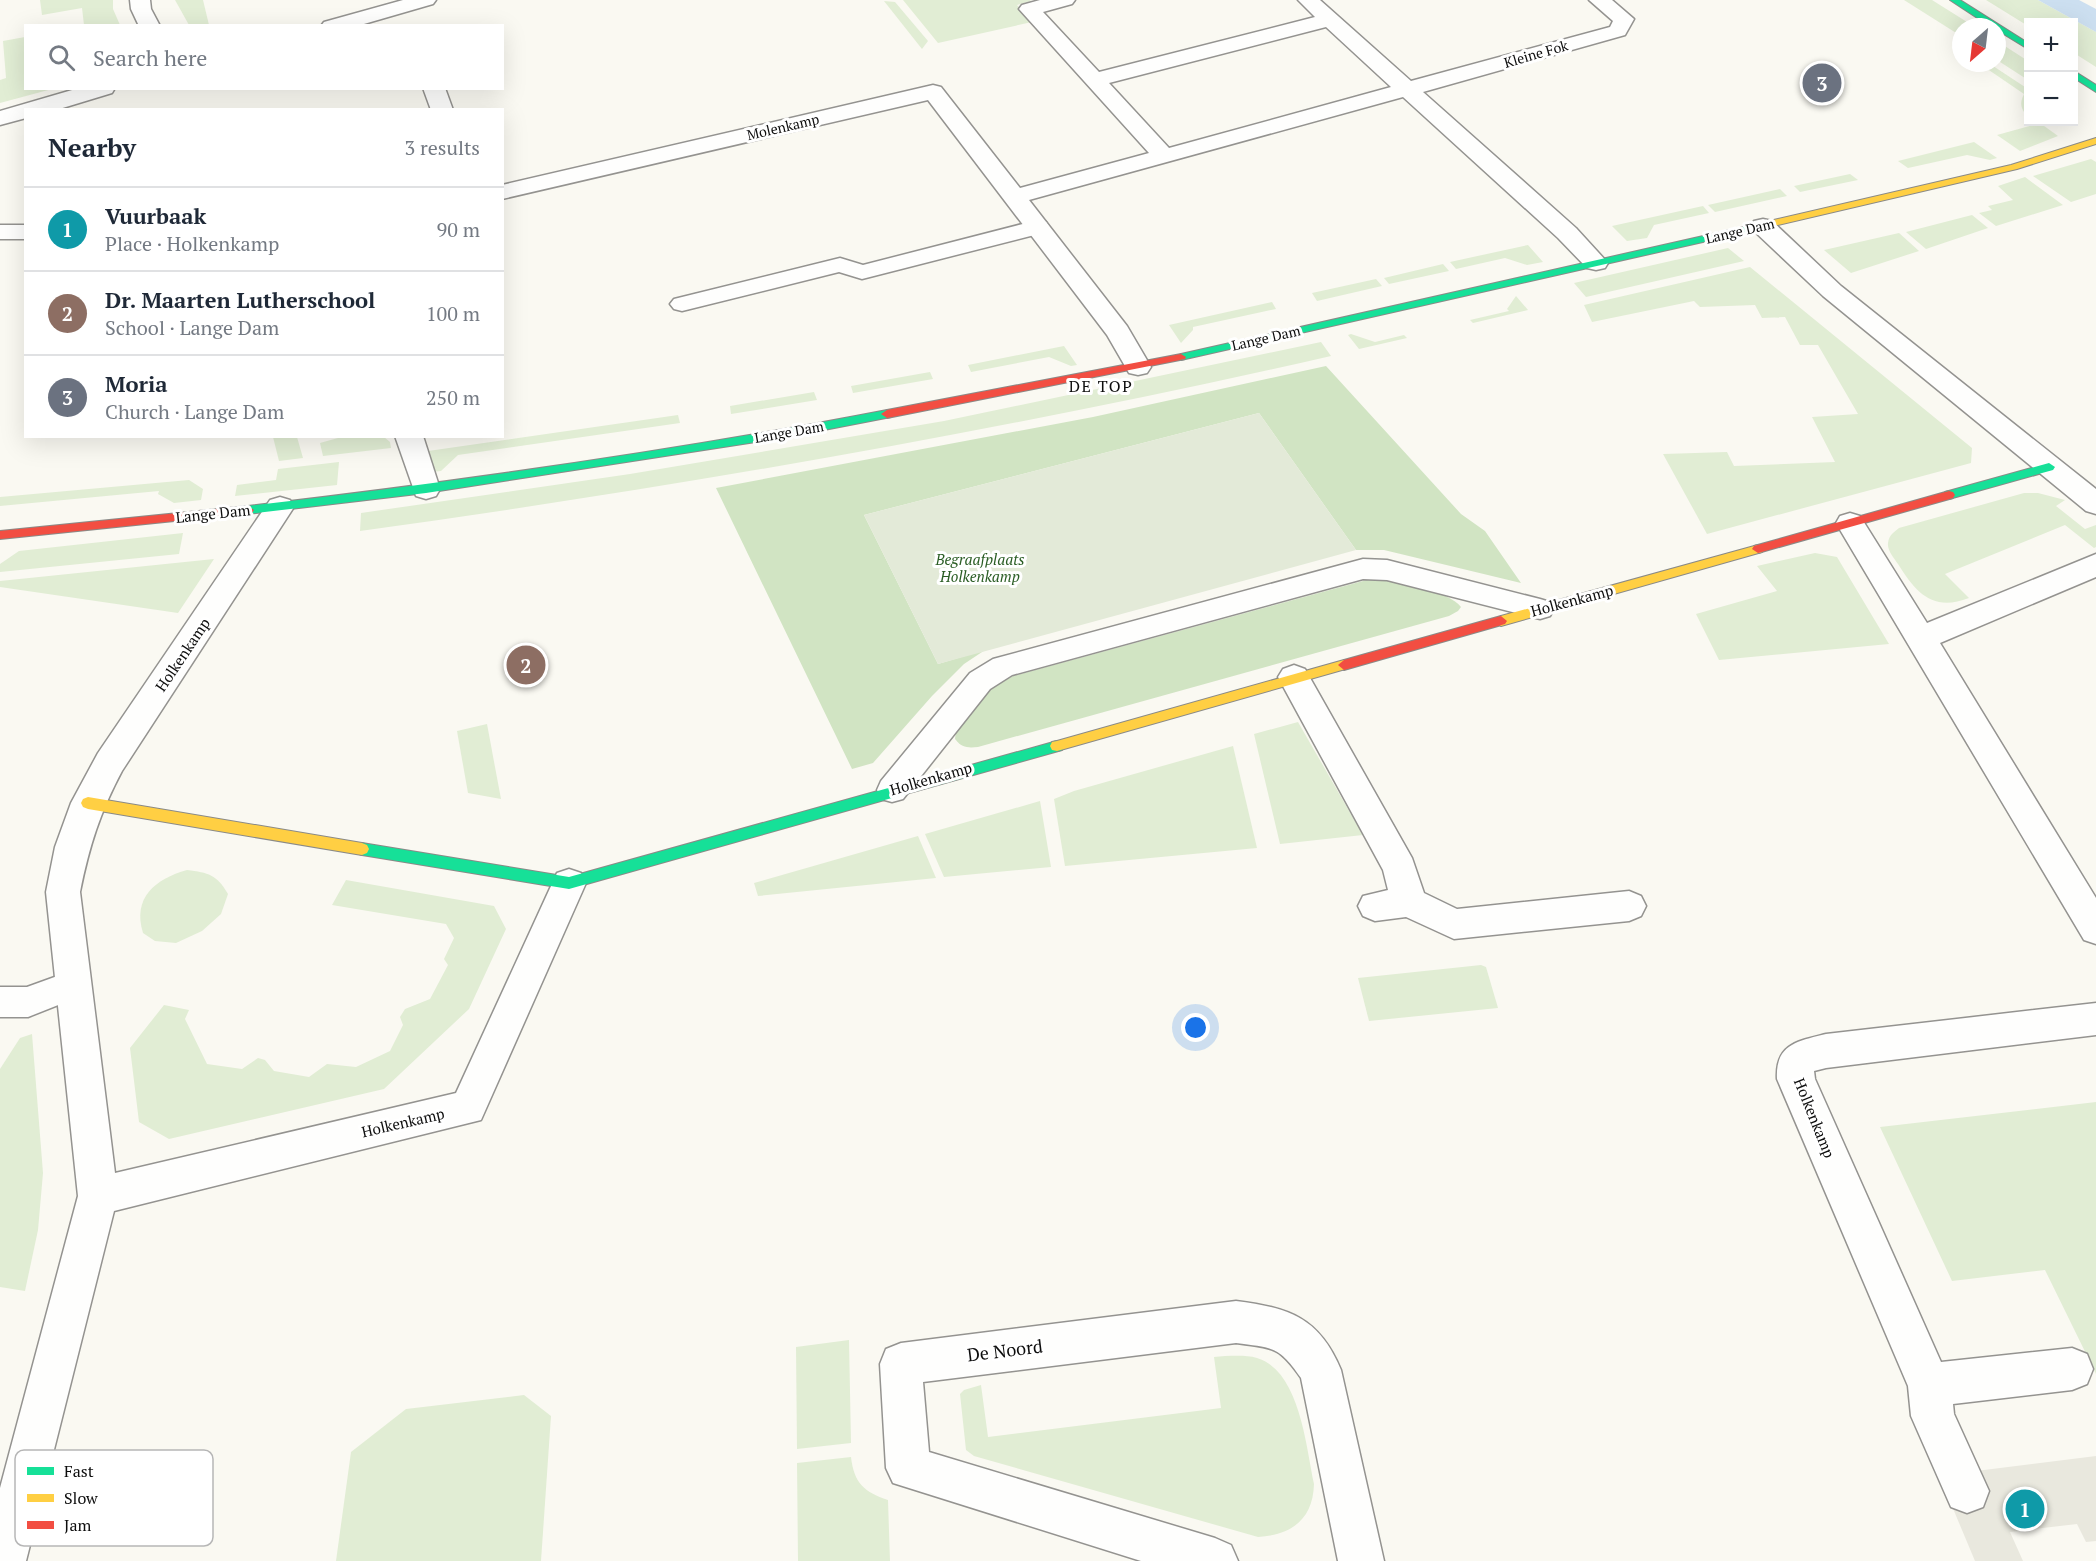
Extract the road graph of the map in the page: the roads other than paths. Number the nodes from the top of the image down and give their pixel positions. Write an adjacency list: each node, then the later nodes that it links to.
1 (140, 0): 9 (street)
2 (426, 0): 7 (street)
3 (1065, 0): 13 (street)
4 (1308, 0): 8 (street)
5 (1599, 0): 17 (street, Kleine Fok)
6 (1954, 0): 11 (street)
7 (400, 17): 10 (street)
8 (1330, 20): 13 (street); 17 (street)
9 (149, 24)
10 (347, 24)
11 (2024, 44)
12 (2078, 77): 14 (street)
13 (1094, 80): 24 (street)
14 (2096, 89)
15 (100, 90): 18 (street)
16 (435, 90): 20 (street)
17 (1409, 90): 24 (street, Kleine Fok); 31 (street)
18 (71, 104): 19 (street)
19 (44, 108)
20 (441, 108)
21 (24, 112): 22 (street)
22 (0, 118)
23 (2096, 141): 27 (street, Lange Dam)
24 (1164, 156): 26 (street)
25 (504, 192): 26 (street, Molenkamp)
26 (1015, 197): 28 (street, Molenkamp)
27 (1763, 226): 31 (street, Lange Dam); 35 (street)
28 (1038, 227): 32 (lane); 33 (street, Molenkamp)
29 (0, 232): 30 (lane)
30 (24, 232)
31 (1596, 263): 33 (street, Lange Dam)
32 (682, 304)
33 (1138, 367): 36 (street, Lange Dam)
34 (410, 438): 36 (street)
35 (2049, 467): 37 (street); 39 (street, Holkenkamp)
36 (426, 489): 38 (street, Lange Dam)
37 (2096, 504)
38 (280, 507): 40 (street, Lange Dam); 46 (street, Holkenkamp)
39 (1850, 524): 42 (street, Holkenkamp); 43 (street)
40 (0, 536)
41 (2096, 565): 43 (street)
42 (1540, 609): 44 (street, Holkenkamp); 45 (lane)
43 (1921, 638): 51 (street)
44 (1293, 677): 45 (street, Holkenkamp); 48 (street)
45 (892, 790): 47 (street, Holkenkamp)
46 (88, 803): 47 (street, Holkenkamp); 52 (street, Holkenkamp)
47 (569, 883): 55 (street, Holkenkamp)
48 (1409, 902): 49 (street); 50 (street)
49 (1376, 906)
50 (1629, 906)
51 (2096, 929)
52 (74, 984): 53 (lane); 55 (street, Holkenkamp)
53 (0, 1002)
54 (2096, 1019): 57 (street, Holkenkamp)
55 (98, 1196): 58 (street, Holkenkamp)
56 (2072, 1369): 57 (street)
57 (1929, 1385): 59 (street, Holkenkamp)
58 (32, 1450)
59 (1967, 1491)
60 (15, 1515): 61 (street, Holkenkamp)
61 (3, 1561)
62 (1215, 1561): 63 (street, De Noord)
63 (1360, 1561)

